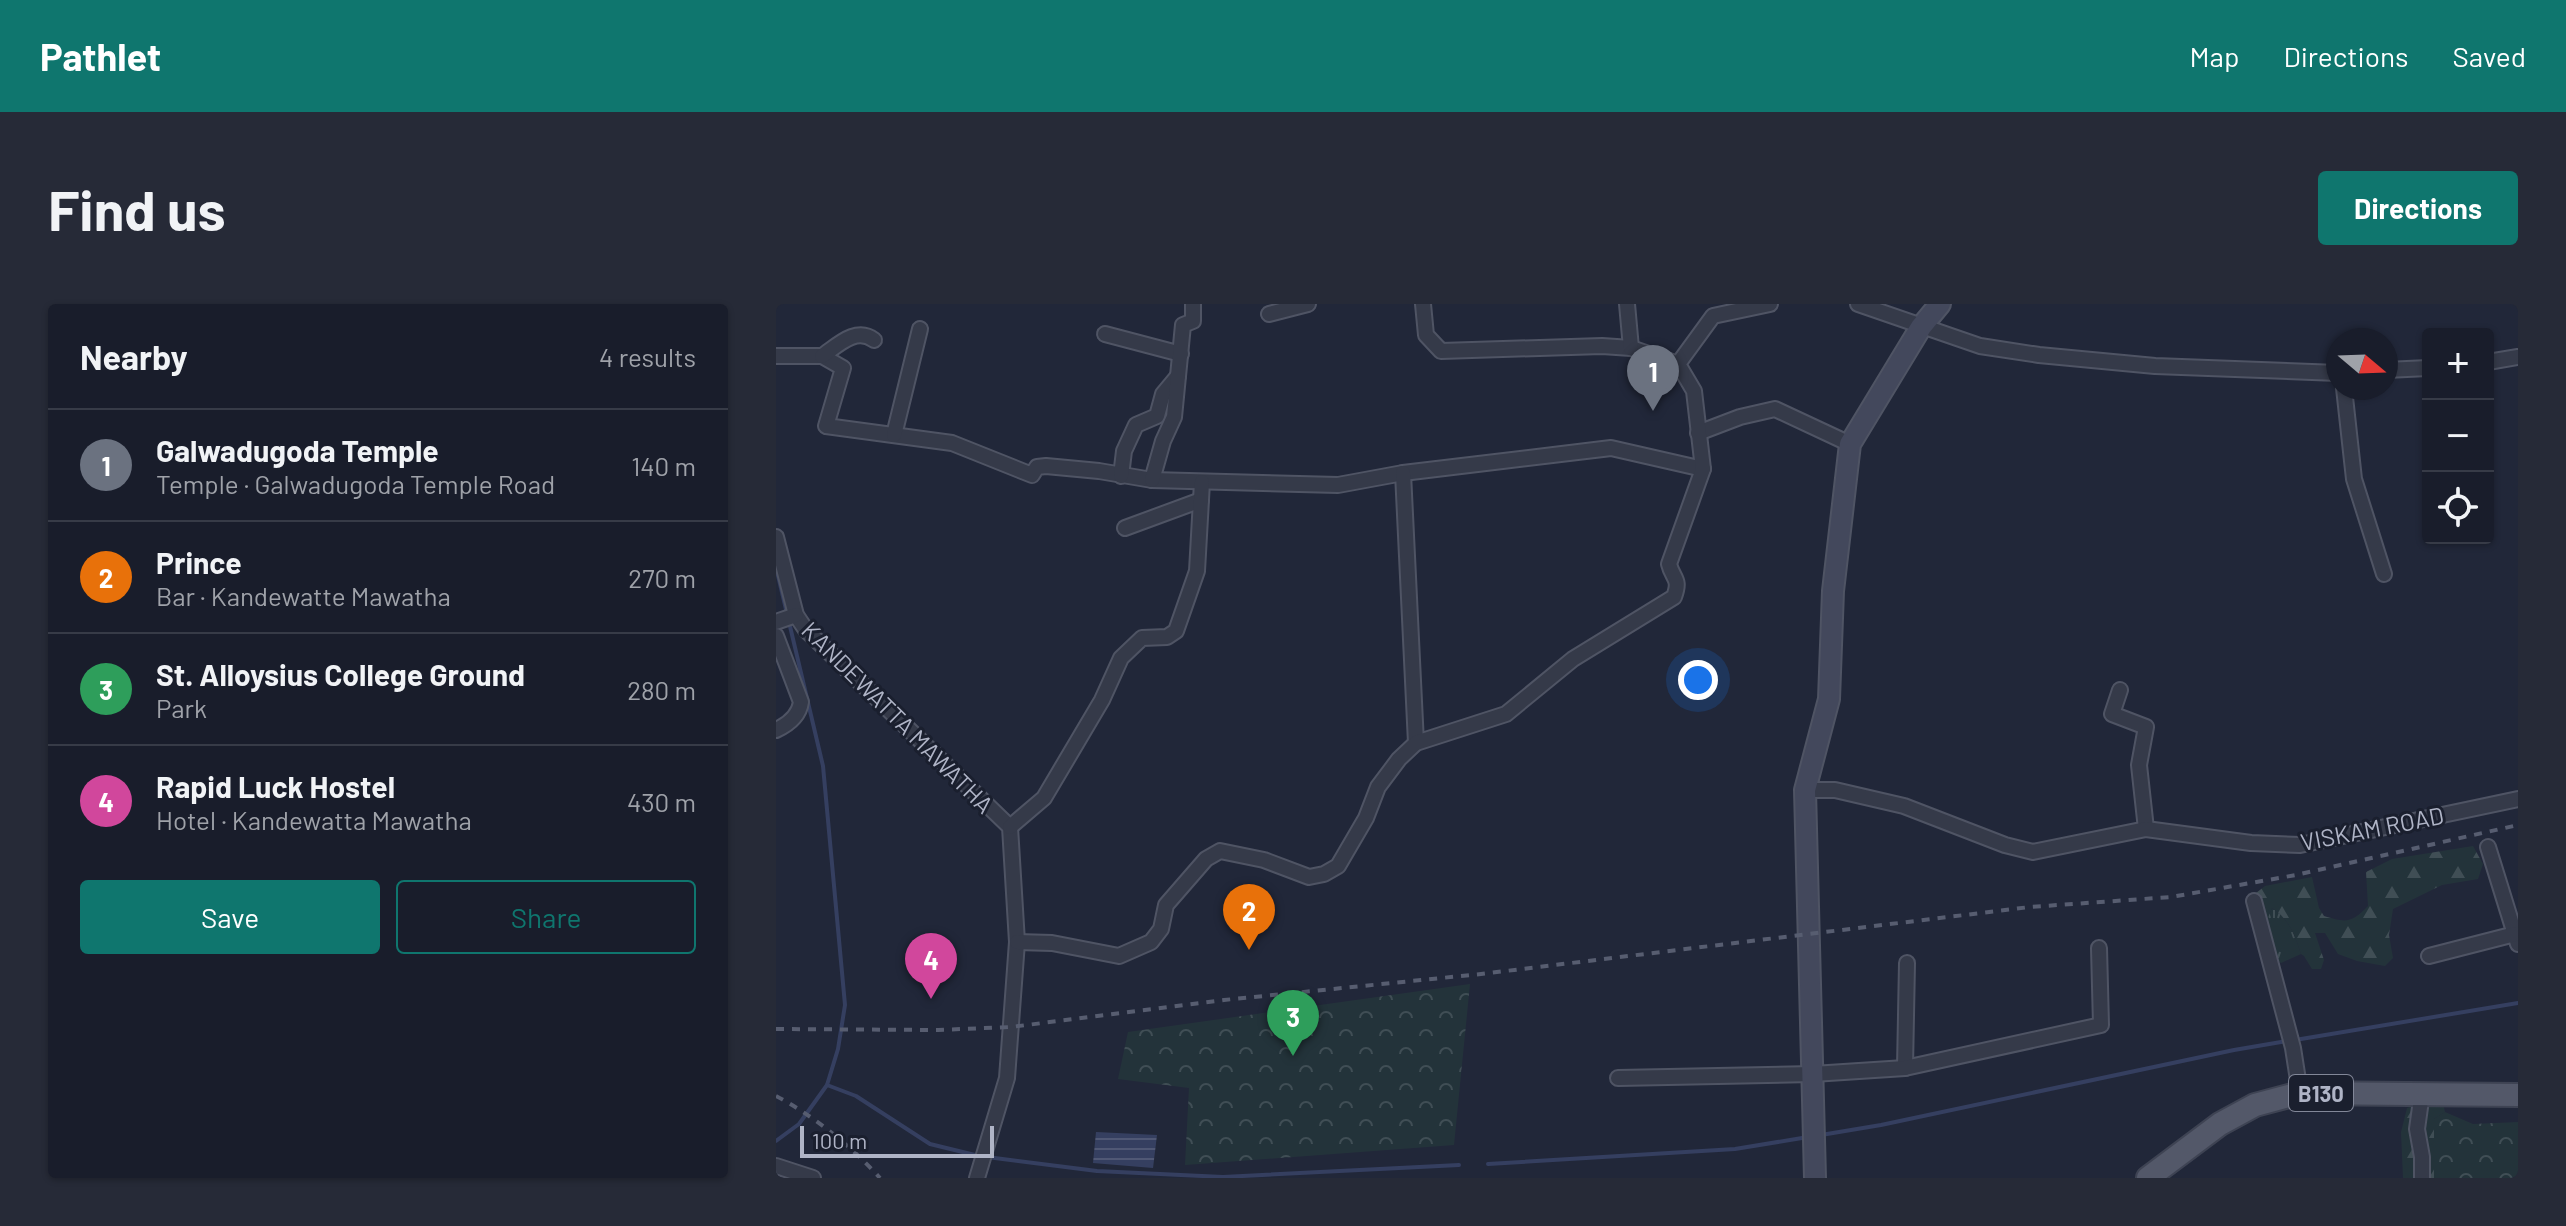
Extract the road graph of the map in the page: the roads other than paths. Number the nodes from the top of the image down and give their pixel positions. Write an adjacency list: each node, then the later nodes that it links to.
1 (1193, 304): 14 (street)
2 (1308, 304): 8 (street)
3 (1423, 304): 13 (street)
4 (1627, 304): 13 (street)
5 (1770, 304): 19 (street)
6 (1858, 304): 9 (street)
7 (1940, 304): 9 (street)
8 (1269, 314)
9 (1921, 327): 22 (street); 27 (street)
10 (920, 329): 26 (street)
11 (1105, 334): 14 (street)
12 (874, 340): 16 (street)
13 (1631, 348): 19 (street)
14 (1181, 354): 23 (street)
15 (776, 356): 16 (street)
16 (822, 356): 26 (street)
17 (2518, 357): 18 (street)
18 (2494, 361)
19 (1678, 364): 25 (street)
20 (2422, 368): 21 (street)
21 (2398, 369)
22 (2326, 373)
23 (1179, 375): 30 (street); 31 (street)
24 (2345, 400): 36 (street)
25 (1698, 433): 27 (street); 28 (street)
26 (894, 435): 30 (street)
27 (1850, 444): 43 (street)
28 (1703, 469): 29 (street); 42 (street)
29 (1403, 473): 32 (street); 42 (street)
30 (1121, 476): 31 (street)
31 (1152, 480): 32 (street)
32 (1202, 482): 33 (street)
33 (1201, 500): 34 (street); 45 (street)
34 (1125, 528)
35 (776, 537): 37 (street, KANDEWATTA MAWATHA)
36 (2384, 574)
37 (796, 615): 38 (street); 45 (street, KANDEWATTA MAWATHA)
38 (776, 622)
39 (776, 636): 41 (street)
40 (2120, 690): 46 (street)
41 (776, 730)
42 (1416, 743): 50 (street)
43 (1805, 790): 46 (street, VISKAM ROAD); 55 (street)
44 (2518, 799): 46 (street, VISKAM ROAD)
45 (1010, 827): 50 (street, KANDEWATTA MAWATHA)
46 (2146, 829)
47 (2488, 847): 49 (street)
48 (2254, 901): 57 (street)
49 (2516, 939): 52 (street)
50 (1017, 942): 61 (street, KANDEWATTA MAWATHA)
51 (2099, 948): 54 (street)
52 (2429, 956)
53 (1907, 963): 54 (street)
54 (1905, 1068): 55 (street)
55 (1813, 1074): 56 (street); 63 (street)
56 (1618, 1078)
57 (2300, 1093): 58 (main road, B130); 64 (main road, B130)
58 (2422, 1093): 59 (main road, B130); 65 (street)
59 (2518, 1095)
60 (776, 1166): 62 (street)
61 (978, 1173)
62 (813, 1178)
63 (1815, 1178)
64 (2148, 1178)
65 (2422, 1178)

